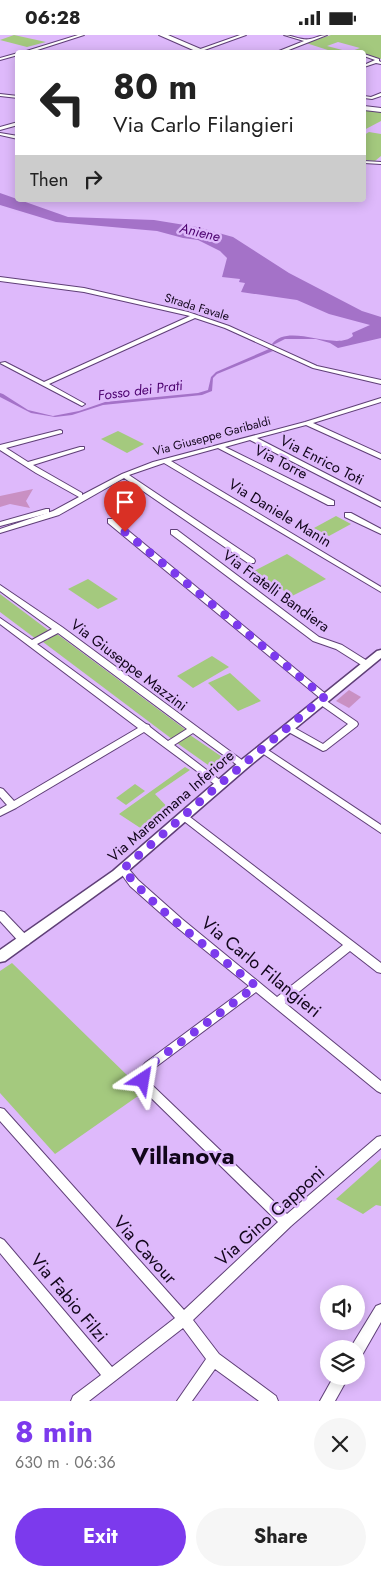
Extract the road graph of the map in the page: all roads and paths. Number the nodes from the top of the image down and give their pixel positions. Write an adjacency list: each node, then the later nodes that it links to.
1 (82, 35): 7 (street)
2 (162, 35): 8 (main road)
3 (244, 35): 8 (street)
4 (286, 35): 6 (street)
5 (325, 35): 6 (street)
6 (308, 41): 9 (street)
7 (36, 50)
8 (199, 50)
9 (284, 50)
10 (15, 55): 12 (street)
11 (366, 56): 13 (street)
12 (0, 59)
13 (378, 62)
14 (381, 94): 17 (street)
15 (0, 95): 16 (street)
16 (15, 96)
17 (366, 97)
18 (366, 108): 19 (main road)
19 (380, 109)
20 (15, 124): 21 (street)
21 (0, 129)
22 (0, 134): 23 (street)
23 (15, 137)
24 (366, 162): 25 (street)
25 (381, 163)
26 (0, 279): 27 (street, Strada Favale)
27 (195, 316): 29 (street, Strada Favale); 30 (street)
28 (3, 363): 30 (street)
29 (381, 382)
30 (44, 384): 33 (street)
31 (381, 396): 44 (street, Via Giuseppe Garibaldi)
32 (381, 400): 34 (street, Via Giuseppe Garibaldi)
33 (82, 404)
34 (307, 423): 36 (street, Via Giuseppe Garibaldi); 40 (street)
35 (60, 432): 38 (street)
36 (251, 438): 37 (street, Via Giuseppe Garibaldi); 46 (street, Via Enrico Toti)
37 (219, 446): 41 (street, Via Giuseppe Garibaldi); 45 (street, Via Torre)
38 (0, 447): 42 (street)
39 (82, 448): 42 (street)
40 (381, 457)
41 (165, 460): 43 (street, Via Giuseppe Garibaldi); 55 (street, Via Daniele Manin)
42 (27, 465): 44 (street)
43 (124, 475): 50 (street, Via Giuseppe Garibaldi); 53 (street)
44 (79, 495): 49 (street, Via Giuseppe Garibaldi)
45 (331, 503)
46 (381, 505)
47 (348, 515): 52 (street)
48 (111, 521): 61 (street)
49 (0, 524)
50 (0, 531)
51 (174, 532): 60 (street, Via Fratelli Bandiera)
52 (381, 532)
53 (251, 561)
54 (0, 587): 57 (street, Via Giuseppe Mazzini)
55 (381, 590)
56 (0, 620): 58 (street)
57 (59, 629): 58 (street); 64 (street, Via Giuseppe Mazzini)
58 (32, 643): 62 (street)
59 (381, 653): 60 (main road, Via Maremmana Inferiore)
60 (366, 664): 61 (main road, Via Maremmana Inferiore)
61 (323, 699): 63 (main road, Via Maremmana Inferiore); 63 (street)
62 (146, 727): 65 (street); 70 (street)
63 (288, 728): 66 (main road, Via Maremmana Inferiore)
64 (193, 729): 65 (street); 67 (street, Via Giuseppe Mazzini)
65 (170, 745): 68 (street)
66 (262, 749): 67 (main road, Via Maremmana Inferiore); 73 (street)
67 (243, 765): 68 (main road, Via Maremmana Inferiore)
68 (220, 784): 72 (main road, Via Maremmana Inferiore)
69 (0, 791): 70 (street)
70 (13, 806): 71 (street)
71 (0, 813)
72 (183, 816): 74 (main road, Via Maremmana Inferiore); 77 (street)
73 (381, 830)
74 (123, 869): 76 (main road, Via Maremmana Inferiore); 80 (street, Via Carlo Filangieri)
75 (0, 915): 76 (street)
76 (25, 941): 78 (main road, Via Maremmana Inferiore)
77 (351, 945): 79 (street); 81 (street)
78 (0, 957)
79 (381, 969)
80 (256, 986): 81 (street, Via Carlo Filangieri); 85 (street)
81 (277, 1003): 82 (street, Via Carlo Filangieri)
82 (381, 1088)
83 (0, 1113): 88 (street, Via Cavour)
84 (381, 1141): 85 (street, Via Gino Capponi)
85 (287, 1222): 88 (street, Via Gino Capponi)
86 (0, 1243): 91 (street, Via Fabio Filzi)
87 (381, 1310): 89 (street)
88 (184, 1319): 90 (street, Via Cavour); 91 (street, Via Gino Capponi)
89 (363, 1340)
90 (214, 1359): 94 (street); 95 (street, Via Cavour)
91 (110, 1375): 93 (street, Via Gino Capponi)
92 (337, 1385): 96 (street)
93 (78, 1401)
94 (184, 1401)
95 (271, 1401)
96 (327, 1401)

